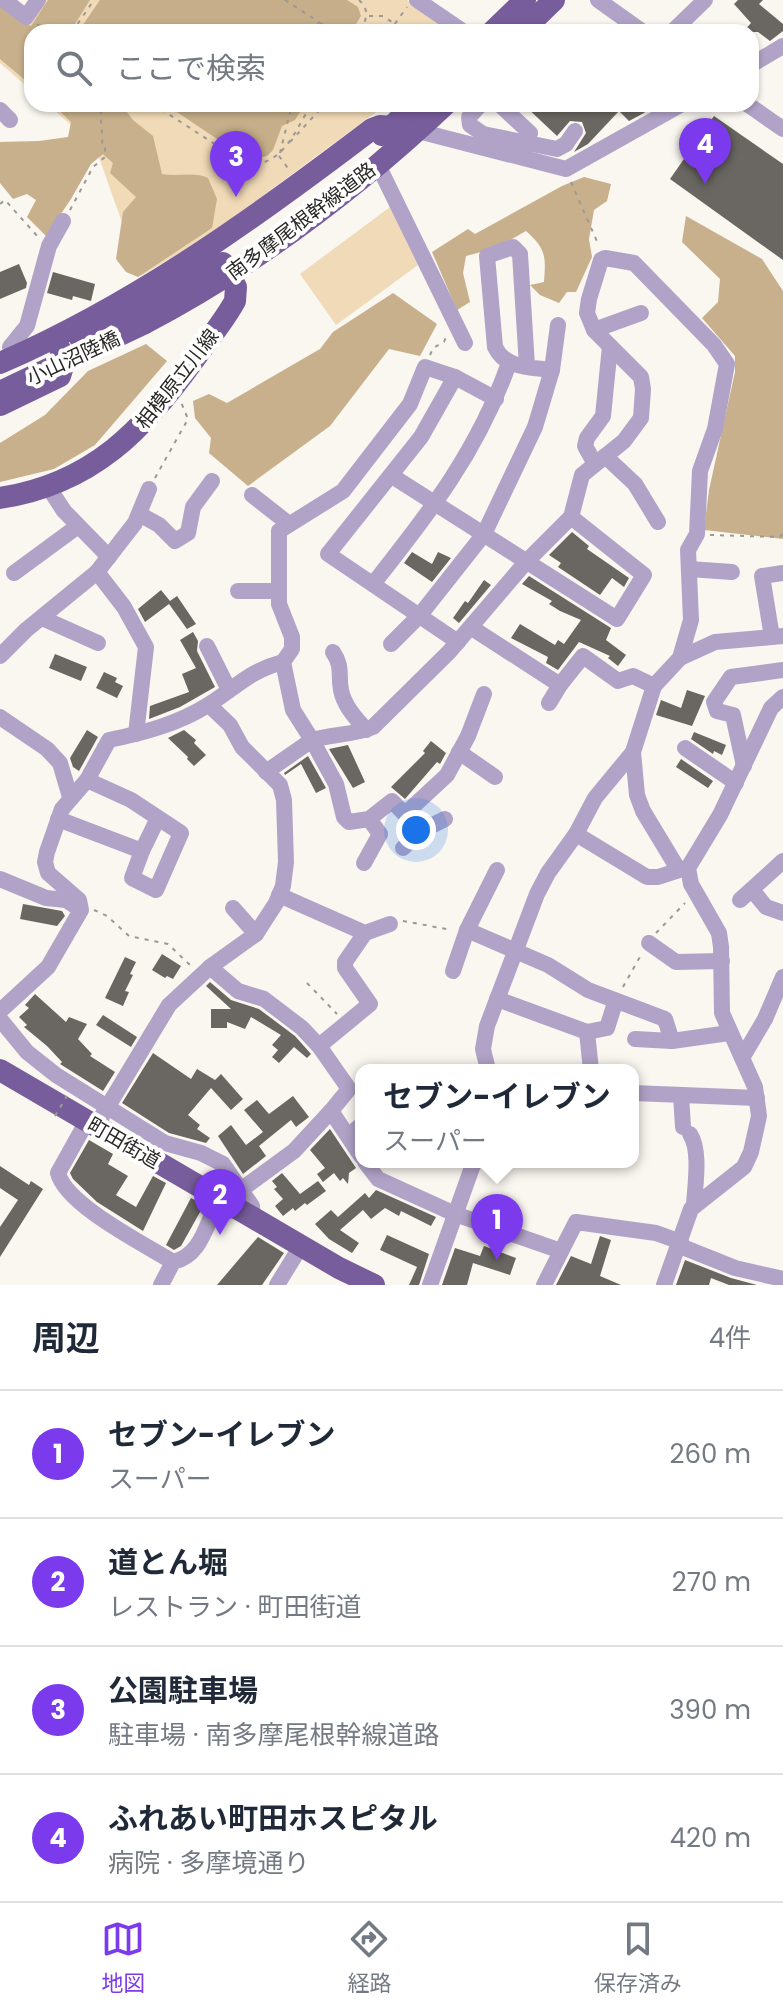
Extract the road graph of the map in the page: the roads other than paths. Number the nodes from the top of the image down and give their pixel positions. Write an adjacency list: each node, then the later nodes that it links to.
1 (4, 0): 2 (street)
2 (38, 0)
3 (414, 0): 8 (street)
4 (525, 0): 9 (main road)
5 (554, 0): 10 (main road)
6 (598, 0): 11 (street)
7 (705, 0): 12 (street)
8 (452, 24)
9 (500, 24)
10 (529, 24)
11 (632, 24)
12 (680, 24)
13 (783, 46): 14 (street)
14 (759, 60)
15 (407, 112): 21 (main road, 南多摩尾根幹線道路)
16 (438, 112): 23 (main road, 南多摩尾根幹線道路)
17 (474, 112): 24 (street, bridge)
18 (508, 112): 25 (street)
19 (668, 112): 25 (street)
20 (759, 112): 22 (street)
21 (391, 127): 28 (main road, 南多摩尾根幹線道路); 33 (main road)
22 (783, 129)
23 (418, 131): 25 (street); 26 (main road, 南多摩尾根幹線道路)
24 (570, 138)
25 (520, 158)
26 (378, 165): 28 (main road, 南多摩尾根幹線道路); 34 (street)
27 (63, 221): 36 (street)
28 (226, 266): 30 (main road, 南多摩尾根幹線道路); 48 (main road, 相模原立川線)
29 (641, 313): 32 (street)
30 (141, 316): 40 (main road, 小山沼陸橋, bridge); 42 (main road, 小山沼陸橋, bridge)
31 (558, 325): 39 (street)
32 (594, 330): 35 (street); 61 (street)
33 (45, 342): 36 (main road); 44 (main road)
34 (465, 343)
35 (610, 346): 45 (street); 45 (street)
36 (7, 360)
37 (509, 363): 38 (street); 38 (street); 43 (street)
38 (527, 366): 39 (street)
39 (552, 370): 58 (street)
40 (0, 377)
41 (455, 377): 43 (street); 46 (street); 56 (street)
42 (0, 392)
43 (496, 399): 52 (street)
44 (0, 405)
45 (600, 460): 54 (street); 55 (street)
46 (392, 476): 52 (street); 66 (street)
47 (212, 481): 53 (street)
48 (47, 485): 51 (main road, 相模原立川線); 57 (street)
49 (149, 489): 53 (street)
50 (252, 495): 56 (street)
51 (1, 503)
52 (437, 504): 58 (street); 66 (street)
53 (139, 514): 59 (street)
54 (571, 517): 60 (street); 60 (street)
55 (658, 522)
56 (289, 524): 68 (street)
57 (78, 526): 59 (street); 64 (street)
58 (484, 534): 60 (street); 69 (street)
59 (109, 557): 62 (street)
60 (526, 562): 71 (street)
61 (689, 569): 63 (street); 79 (street)
62 (97, 572): 70 (street); 91 (street)
63 (732, 572)
64 (14, 573)
65 (783, 573): 72 (street)
66 (373, 584): 69 (street)
67 (238, 591): 68 (street)
68 (279, 591): 80 (street)
69 (420, 615): 73 (street); 75 (street)
70 (42, 618): 74 (street); 78 (street)
71 (472, 628): 73 (street); 82 (street)
72 (778, 636): 79 (street)
73 (458, 642): 90 (street)
74 (98, 643)
75 (391, 644)
76 (207, 646): 84 (street)
77 (333, 652): 90 (street)
78 (0, 656)
79 (680, 658): 83 (street)
80 (283, 662): 84 (street); 92 (street)
81 (783, 670): 96 (street)
82 (560, 685): 83 (street); 87 (street)
83 (654, 686): 95 (street)
84 (229, 690): 88 (street)
85 (484, 694): 94 (street)
86 (783, 697): 96 (street)
87 (549, 703)
88 (209, 705): 91 (street); 97 (street)
89 (0, 717): 101 (street)
90 (366, 730): 92 (street)
91 (136, 734): 99 (street)
92 (312, 740): 97 (street); 105 (street)
93 (685, 748): 100 (street)
94 (459, 752): 98 (street); 102 (street)
95 (633, 752): 108 (street); 113 (street)
96 (744, 766): 100 (street)
97 (266, 772): 116 (street)
98 (495, 777)
99 (87, 780): 101 (street); 103 (street)
100 (736, 783): 113 (street)
101 (70, 797): 104 (street)
102 (405, 814): 105 (street); 107 (street)
103 (158, 818): 110 (street); 110 (street)
104 (58, 819): 110 (street); 117 (street)
105 (369, 819): 112 (street)
106 (445, 819): 107 (street)
107 (421, 831): 109 (street)
108 (576, 834): 113 (street); 125 (street)
109 (403, 848)
110 (142, 851)
111 (783, 861): 119 (street)
112 (364, 863)
113 (683, 869): 126 (street)
114 (497, 870): 121 (street)
115 (0, 879): 117 (street)
116 (279, 895): 122 (street); 123 (street)
117 (82, 907): 133 (street)
118 (233, 908): 123 (street)
119 (783, 913)
120 (390, 924): 122 (street)
121 (467, 930): 125 (street); 128 (street)
122 (365, 933): 139 (street)
123 (256, 934): 127 (street)
124 (649, 943): 126 (street)
125 (516, 952): 130 (street); 131 (street)
126 (722, 961): 136 (street)
127 (205, 971): 139 (street); 148 (street)
128 (453, 971)
129 (783, 977): 132 (street)
130 (497, 999): 135 (street); 141 (street)
131 (615, 1003): 135 (street); 138 (street)
132 (778, 1004): 140 (street)
133 (0, 1011)
134 (0, 1019): 148 (street)
135 (587, 1032): 142 (street)
136 (729, 1033): 138 (street); 140 (street)
137 (635, 1039): 138 (street)
138 (672, 1041)
139 (319, 1046): 147 (street)
140 (742, 1058): 146 (street)
141 (487, 1064)
142 (590, 1064)
143 (2, 1075): 148 (main road, 町田街道)
144 (639, 1093): 145 (street)
145 (681, 1095): 146 (street); 154 (street)
146 (757, 1098): 154 (street)
147 (331, 1111): 149 (street); 152 (street)
148 (96, 1118): 152 (street); 153 (main road, 町田街道); 160 (street)
149 (355, 1131)
150 (370, 1168): 155 (street)
151 (472, 1168): 155 (street)
152 (242, 1189): 156 (street)
153 (220, 1198): 156 (main road, 町田街道); 160 (street)
154 (694, 1205): 157 (street)
155 (455, 1214): 159 (street); 165 (street)
156 (253, 1217): 158 (main road, 町田街道)
157 (680, 1244): 159 (street); 161 (street); 167 (street)
158 (301, 1246): 162 (main road, 町田街道); 164 (street)
159 (561, 1251): 166 (street)
160 (173, 1262): 163 (street)
161 (774, 1281)
162 (359, 1282)
163 (161, 1285)
164 (277, 1285)
165 (430, 1285)
166 (544, 1285)
167 (664, 1285)

